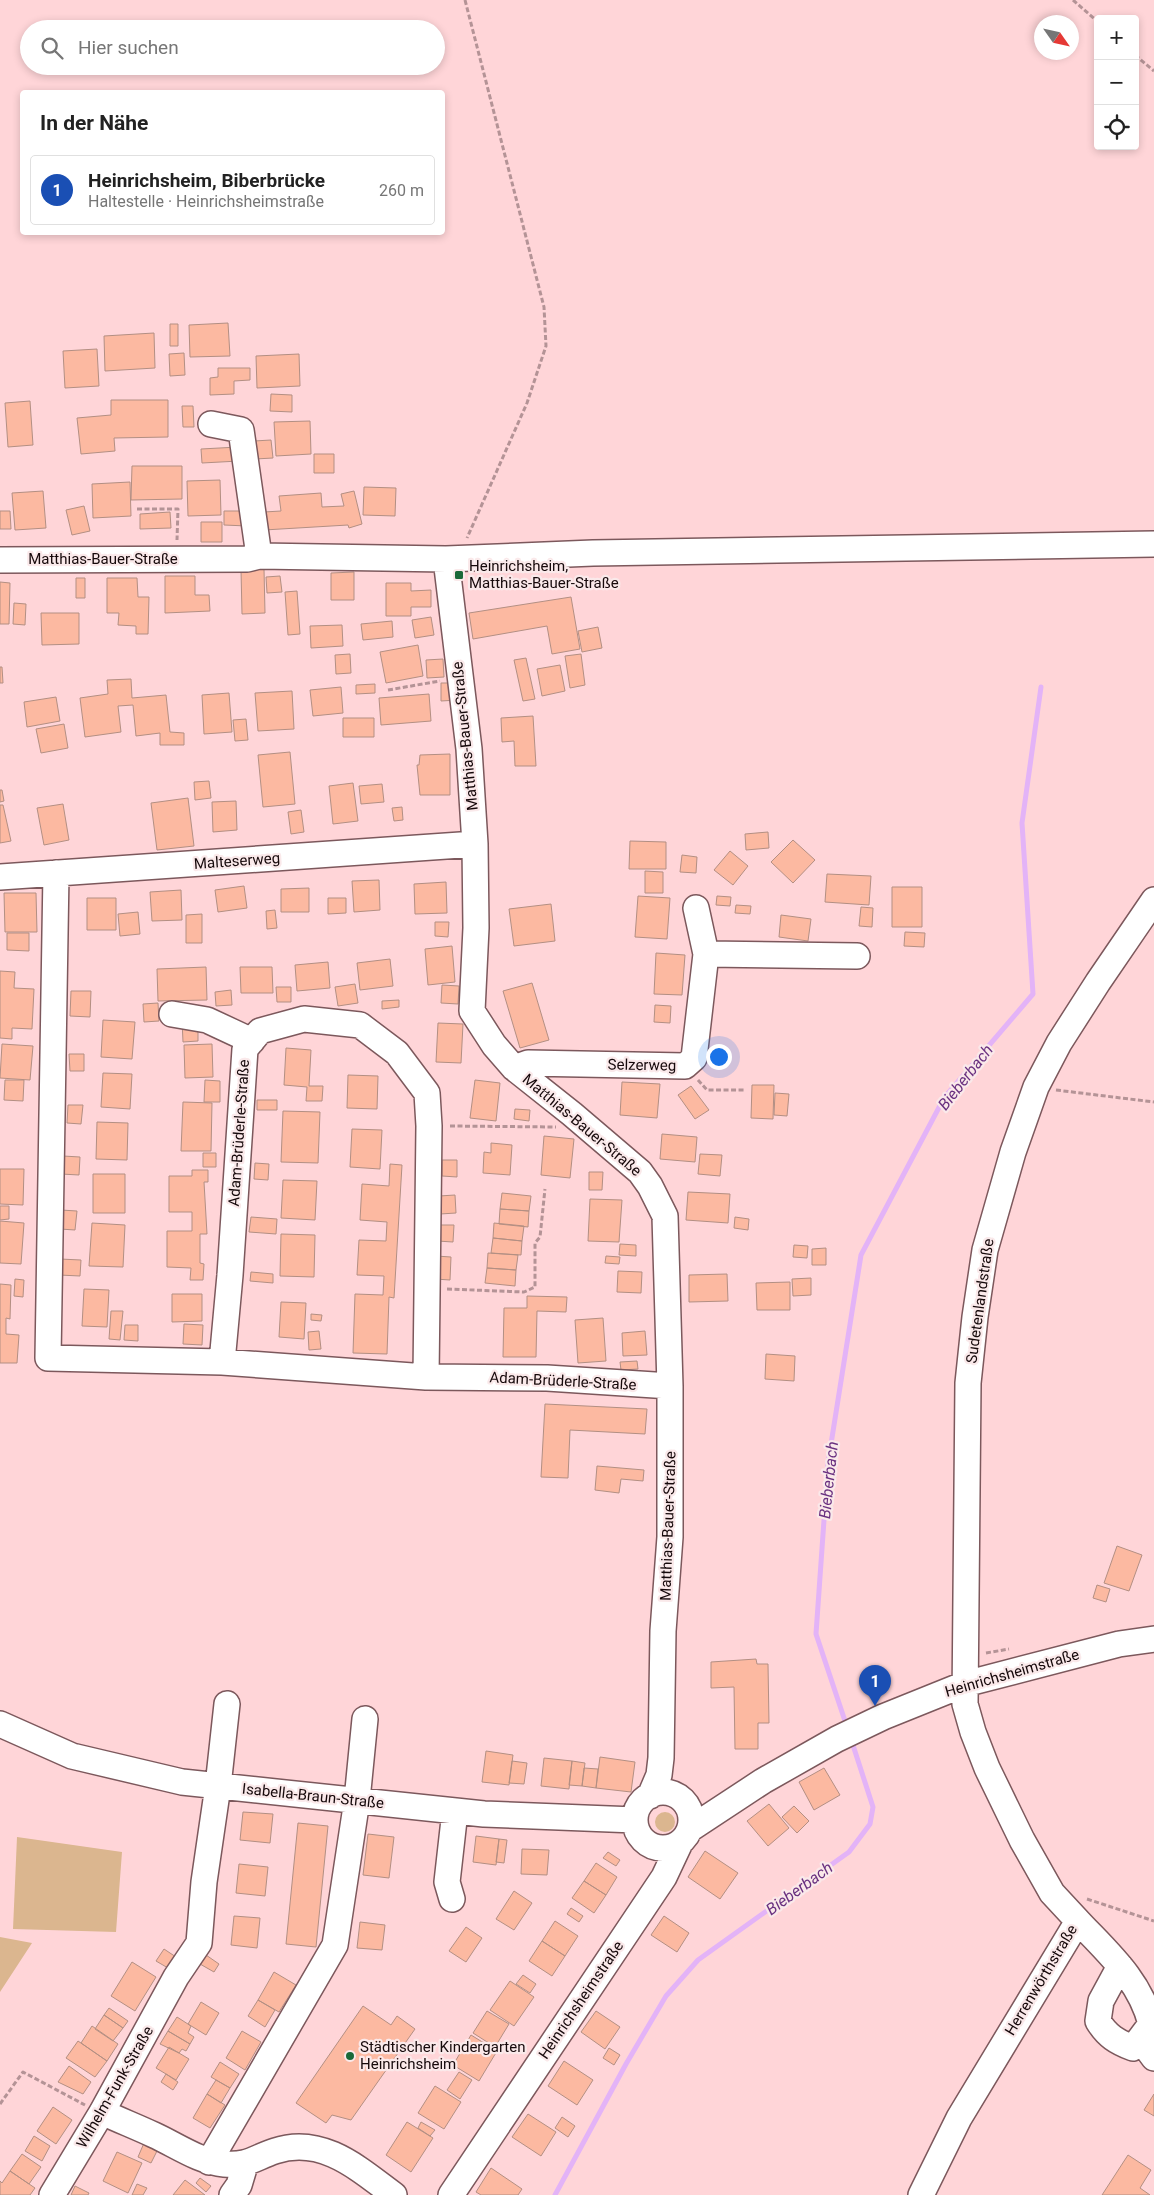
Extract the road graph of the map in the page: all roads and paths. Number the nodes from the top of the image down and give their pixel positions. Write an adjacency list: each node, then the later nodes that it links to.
1 (465, 0): 11 (path)
2 (1073, 0): 3 (path)
3 (1094, 18)
4 (1139, 58): 5 (path)
5 (1154, 71)
6 (211, 424): 9 (street)
7 (137, 509): 10 (path)
8 (1154, 544): 11 (street, Matthias-Bauer-Straße)
9 (259, 556): 10 (street, Matthias-Bauer-Straße); 11 (street, Matthias-Bauer-Straße)
10 (176, 558): 12 (street, Matthias-Bauer-Straße)
11 (446, 559): 13 (street, Matthias-Bauer-Straße)
12 (0, 560)
13 (460, 677): 14 (path); 15 (street, Matthias-Bauer-Straße)
14 (388, 690)
15 (475, 844): 16 (street, Malteserweg); 25 (street, Matthias-Bauer-Straße)
16 (56, 873): 17 (street, Malteserweg); 33 (street, Adam-Brüderle-Straße)
17 (0, 877)
18 (1154, 900): 26 (street, Sudetenlandstraße)
19 (696, 908): 20 (street, Selzerweg)
20 (706, 954): 21 (street); 24 (street, Selzerweg)
21 (856, 956)
22 (172, 1014): 23 (street)
23 (252, 1040): 29 (street, Adam-Brüderle-Straße); 33 (street, Adam-Brüderle-Straße)
24 (684, 1066): 25 (street, Selzerweg); 27 (path)
25 (514, 1068): 30 (street, Matthias-Bauer-Straße)
26 (1036, 1086): 28 (path); 37 (street, Sudetenlandstraße)
27 (746, 1090)
28 (1154, 1102)
29 (429, 1126): 30 (path); 32 (street, Adam-Brüderle-Straße)
30 (588, 1127): 35 (street, Matthias-Bauer-Straße)
31 (545, 1189): 32 (path)
32 (427, 1288): 34 (street, Adam-Brüderle-Straße)
33 (222, 1362): 34 (street, Adam-Brüderle-Straße)
34 (426, 1376): 35 (street, Adam-Brüderle-Straße)
35 (670, 1386): 41 (street, Matthias-Bauer-Straße)
36 (1154, 1638): 37 (street, Heinrichsheimstraße)
37 (965, 1684): 43 (street, Heinrichsheimstraße); 53 (street, Herrenwörthstraße)
38 (227, 1704): 42 (street, Wilhelm-Funk-Straße)
39 (365, 1719): 46 (street)
40 (0, 1724): 42 (street, Isabella-Braun-Straße)
41 (661, 1734): 44 (street, Matthias-Bauer-Straße); 45 (street, Matthias-Bauer-Straße)
42 (218, 1786): 46 (street, Isabella-Braun-Straße); 58 (street, Wilhelm-Funk-Straße)
43 (743, 1794): 45 (street, Heinrichsheimstraße); 49 (street, Heinrichsheimstraße)
44 (650, 1796): 45 (street, Heinrichsheimstraße); 48 (street)
45 (682, 1799): 49 (street)
46 (357, 1800): 47 (street, Isabella-Braun-Straße); 59 (street)
47 (455, 1811): 48 (street, Isabella-Braun-Straße); 51 (street)
48 (635, 1820): 50 (street, Heinrichsheimstraße)
49 (685, 1836): 50 (street, Heinrichsheimstraße); 52 (street, Heinrichsheimstraße)
50 (646, 1843): 52 (street, Heinrichsheimstraße)
51 (452, 1899)
52 (644, 1905): 64 (street, Heinrichsheimstraße)
53 (1082, 1910): 54 (path); 55 (street); 65 (street, Herrenwörthstraße)
54 (1154, 1921)
55 (1120, 1966): 56 (street); 56 (street)
56 (1147, 2049)
57 (0, 2104): 58 (path)
58 (102, 2112): 59 (street); 61 (street, Wilhelm-Funk-Straße)
59 (209, 2162): 60 (street)
60 (245, 2165): 62 (street); 63 (street)
61 (52, 2195)
62 (232, 2195)
63 (394, 2195)
64 (451, 2195)
65 (920, 2195)

